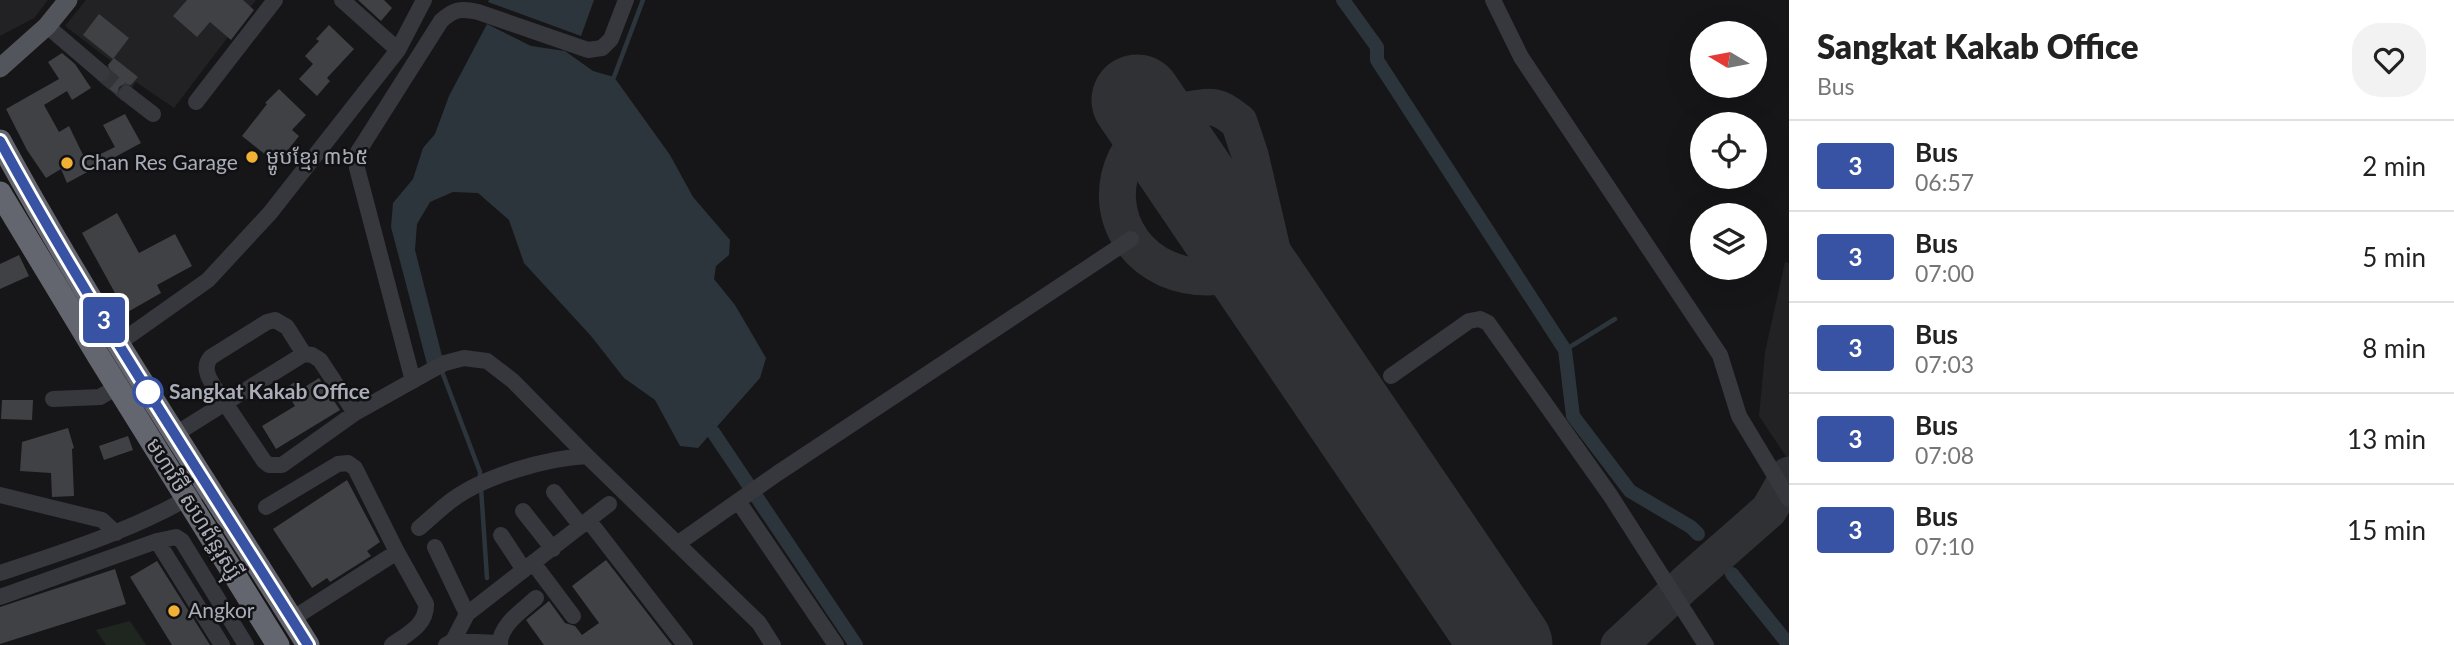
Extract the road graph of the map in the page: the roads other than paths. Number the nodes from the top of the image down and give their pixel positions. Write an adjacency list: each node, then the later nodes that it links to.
1 (68, 0): 7 (main road)
2 (275, 0): 12 (street)
3 (342, 0): 8 (street)
4 (424, 0): 8 (street)
5 (626, 0): 20 (street)
6 (1493, 0): 31 (street)
7 (47, 26): 9 (main road); 10 (street)
8 (398, 50): 17 (street)
9 (0, 68)
10 (102, 73)
11 (127, 94): 13 (street)
12 (196, 102)
13 (153, 114)
14 (0, 141): 17 (highway, មហាវិថី សហព័ន្ធរុស្ស៊ី)
15 (0, 193): 21 (highway, មហាវិថី សហព័ន្ធរុស្ស៊ី)
16 (1131, 239): 33 (street)
17 (119, 343): 25 (highway, មហាវិថី សហព័ន្ធរុស្ស៊ី)
18 (304, 354): 23 (street); 23 (street); 24 (street)
19 (1391, 376): 64 (street)
20 (413, 381): 24 (street); 26 (street)
21 (117, 387): 22 (street); 30 (highway, មហាវិថី សហព័ន្ធរុស្ស៊ី)
22 (53, 399)
23 (225, 403): 24 (street); 25 (street)
24 (355, 412)
25 (174, 435): 27 (highway, មហាវិថី សហព័ន្ធរុស្ស៊ី)
26 (587, 456): 37 (street); 41 (street)
27 (208, 486): 30 (street); 53 (highway, មហាវិថី សហព័ន្ធរុស្ស៊ី)
28 (554, 492): 36 (street)
29 (0, 495): 38 (street)
30 (188, 499): 38 (street); 58 (highway, មហាវិថី សហព័ន្ធរុស្ស៊ី)
31 (1789, 499)
32 (610, 504): 36 (street)
33 (732, 505): 41 (street); 63 (street)
34 (266, 507): 44 (street)
35 (523, 511): 43 (street)
36 (585, 523): 43 (street); 61 (street)
37 (419, 528)
38 (116, 533): 46 (street)
39 (501, 535): 45 (street)
40 (157, 541): 47 (street); 48 (street); 50 (street)
41 (677, 544): 62 (street)
42 (435, 547): 51 (street)
43 (553, 549): 45 (street)
44 (397, 552): 53 (street); 60 (street)
45 (529, 567): 51 (street); 52 (street)
46 (0, 573)
47 (213, 592): 50 (street); 57 (street)
48 (0, 597)
49 (536, 598): 55 (street)
50 (196, 603): 56 (street)
51 (467, 614): 54 (street)
52 (573, 616)
53 (292, 619): 59 (highway, មហាវិថី សហព័ន្ធរុស្ស៊ី)
54 (450, 643): 55 (street)
55 (499, 644)
56 (222, 645)
57 (246, 645)
58 (278, 645)
59 (308, 645)
60 (391, 645)
61 (685, 645)
62 (773, 645)
63 (836, 645)
64 (1706, 645)

